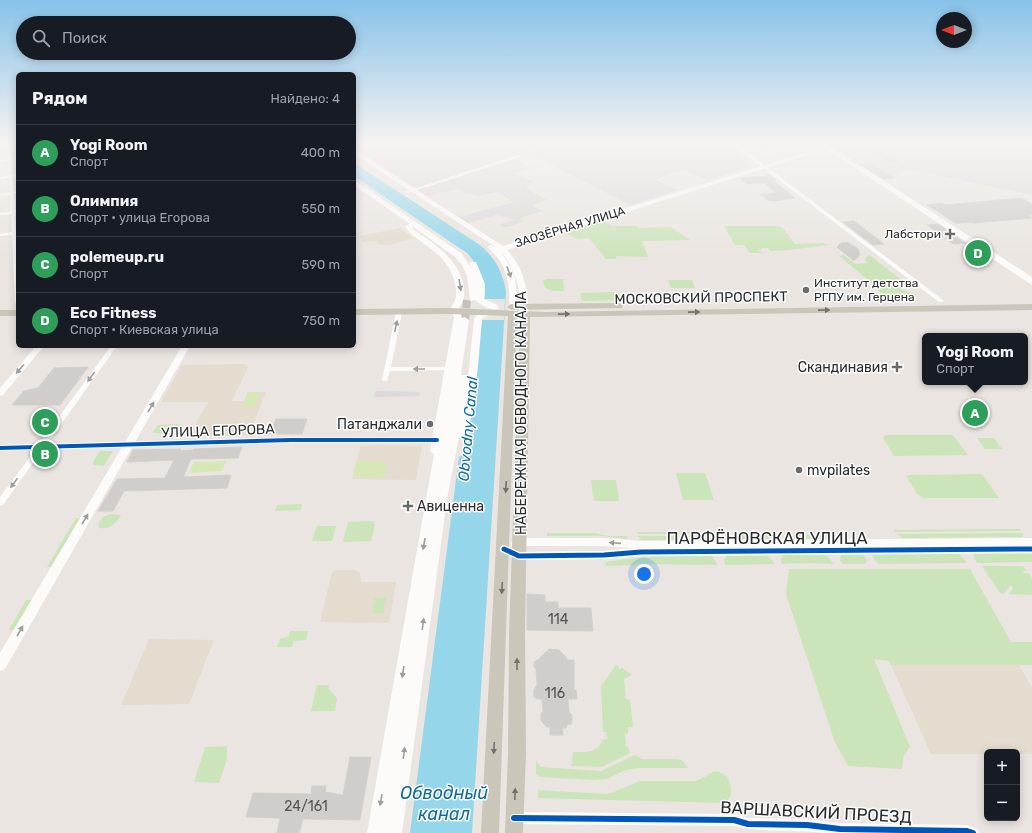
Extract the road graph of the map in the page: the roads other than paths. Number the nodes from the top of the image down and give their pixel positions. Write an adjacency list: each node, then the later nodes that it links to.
1 (11, 181): 13 (street)
2 (392, 181): 11 (main road, НАБЕРЕЖНАЯ ОБВОДНОГО КАНАЛА)
3 (395, 181): 11 (main road, НАБЕРЕЖНАЯ ОБВОДНОГО КАНАЛА)
4 (441, 181): 11 (street)
5 (719, 181): 20 (main road, ЗАОЗЁРНАЯ УЛИЦА)
6 (782, 181): 25 (street)
7 (878, 181): 22 (street)
8 (880, 181): 21 (street)
9 (356, 184): 17 (main road)
10 (356, 189): 17 (main road)
11 (409, 191): 20 (main road, НАБЕРЕЖНАЯ ОБВОДНОГО КАНАЛА)
12 (16, 192): 13 (street)
13 (12, 193): 14 (street); 15 (street)
14 (0, 195)
15 (15, 212): 16 (street); 18 (street)
16 (0, 214)
17 (410, 224): 23 (main road); 28 (main road, one-way to 28); 29 (main road)
18 (16, 232): 19 (street)
19 (0, 235)
20 (499, 249): 30 (main road, НАБЕРЕЖНАЯ ОБВОДНОГО КАНАЛА, one-way to 30); 31 (main road, НАБЕРЕЖНАЯ ОБВОДНОГО КАНАЛА)
21 (1032, 279)
22 (1032, 283)
23 (470, 299)
24 (1032, 299): 25 (main road, МОСКОВСКИЙ ПРОСПЕКТ)
25 (940, 301): 31 (main road, МОСКОВСКИЙ ПРОСПЕКТ)
26 (1032, 307): 31 (main road, МОСКОВСКИЙ ПРОСПЕКТ, one-way to 26)
27 (356, 308): 28 (main road)
28 (456, 310): 29 (main road); 33 (main road); 41 (main road)
29 (486, 310): 30 (main road, МОСКОВСКИЙ ПРОСПЕКТ); 48 (main road)
30 (509, 310): 31 (main road, МОСКОВСКИЙ ПРОСПЕКТ); 52 (main road, НАБЕРЕЖНАЯ ОБВОДНОГО КАНАЛА, one-way to 52)
31 (525, 311): 52 (main road, НАБЕРЕЖНАЯ ОБВОДНОГО КАНАЛА)
32 (356, 312): 33 (main road)
33 (399, 312): 40 (street, one-way to 33)
34 (16, 313): 35 (main road)
35 (0, 314): 36 (main road)
36 (16, 316)
37 (38, 348): 43 (street, one-way to 43)
38 (113, 348): 46 (street, one-way to 46)
39 (185, 348): 45 (street, one-way to 39)
40 (388, 369): 41 (street, one-way to 40); 42 (street)
41 (450, 369): 44 (main road)
42 (385, 380)
43 (0, 393)
44 (437, 440): 45 (street, УЛИЦА ЕГОРОВА); 49 (main road)
45 (128, 445): 46 (street, УЛИЦА ЕГОРОВА); 54 (street, one-way to 45)
46 (40, 447): 47 (street, УЛИЦА ЕГОРОВА); 50 (street, one-way to 50)
47 (0, 448)
48 (450, 450): 49 (main road); 57 (main road, one-way to 48)
49 (437, 464): 56 (main road, one-way to 56)
50 (0, 503)
51 (1032, 542): 52 (street, ПАРФЁНОВСКАЯ УЛИЦА, one-way to 52)
52 (514, 549): 53 (street, ПАРФЁНОВСКАЯ УЛИЦА); 55 (main road, НАБЕРЕЖНАЯ ОБВОДНОГО КАНАЛА, one-way to 52); 58 (main road, НАБЕРЕЖНАЯ ОБВОДНОГО КАНАЛА, one-way to 58)
53 (1032, 549)
54 (0, 665)
55 (514, 826): 59 (street, ВАРШАВСКИЙ ПРОЕЗД)
56 (376, 833)
57 (393, 833)
58 (490, 833)
59 (973, 833)

